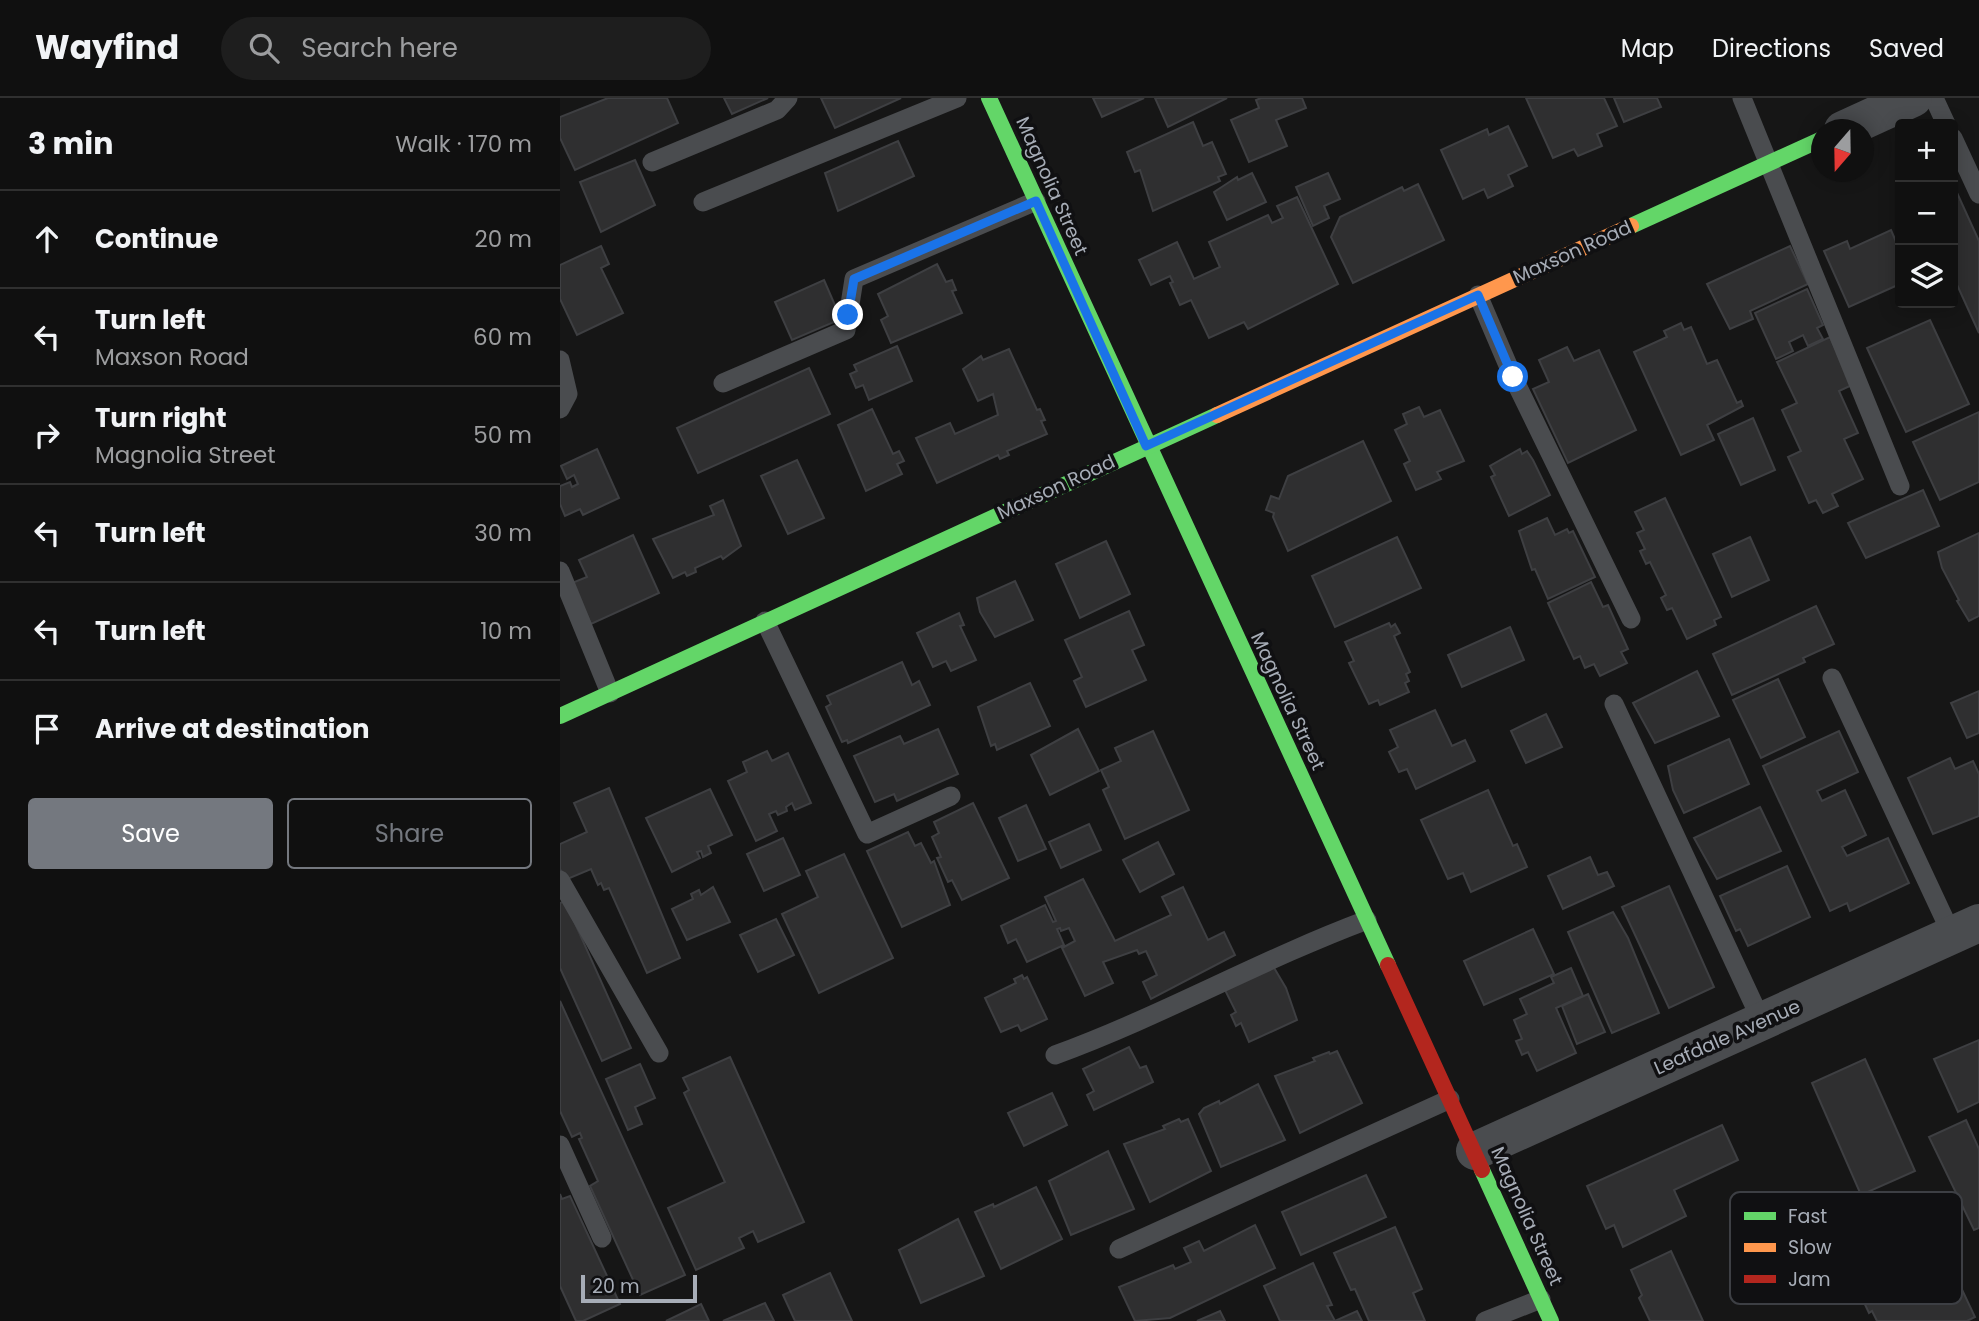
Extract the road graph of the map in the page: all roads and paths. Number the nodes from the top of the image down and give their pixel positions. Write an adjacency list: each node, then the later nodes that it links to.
1 (788, 98): 11 (lane)
2 (957, 98): 15 (lane)
3 (989, 98): 14 (street, Magnolia Street)
4 (1742, 98): 12 (lane)
5 (1913, 98): 7 (street)
6 (1934, 98): 8 (lane)
7 (1867, 119)
8 (1944, 119)
9 (1811, 144): 12 (street, Maxson Road)
10 (1958, 149): 13 (lane)
11 (652, 162)
12 (1767, 163): 16 (street, Maxson Road); 21 (lane)
13 (1979, 194)
14 (1036, 201): 18 (lane); 20 (street, Magnolia Street)
15 (703, 202)
16 (1478, 295): 20 (street, Maxson Road); 23 (lane)
17 (560, 360): 19 (lane)
18 (723, 383)
19 (560, 409)
20 (1146, 446): 24 (street, Maxson Road); 31 (street, Magnolia Street)
21 (1900, 486)
22 (560, 571): 26 (lane)
23 (1631, 618)
24 (765, 621): 26 (street, Maxson Road); 29 (lane)
25 (1832, 678): 32 (lane)
26 (610, 693): 28 (street, Maxson Road)
27 (1614, 704): 33 (lane)
28 (560, 716)
29 (951, 796)
30 (560, 880): 34 (lane)
31 (1367, 920): 35 (lane); 36 (street, Magnolia Street)
32 (1966, 929): 33 (street, Leafdale Avenue)
33 (1762, 1022): 38 (street, Leafdale Avenue)
34 (659, 1053)
35 (1055, 1055)
36 (1450, 1099): 38 (street, Magnolia Street); 40 (lane)
37 (560, 1145): 39 (lane)
38 (1475, 1151): 41 (street, Magnolia Street)
39 (602, 1238)
40 (1119, 1249)
41 (1541, 1299): 42 (lane); 43 (street, Magnolia Street)
42 (1485, 1321)
43 (1551, 1321)

